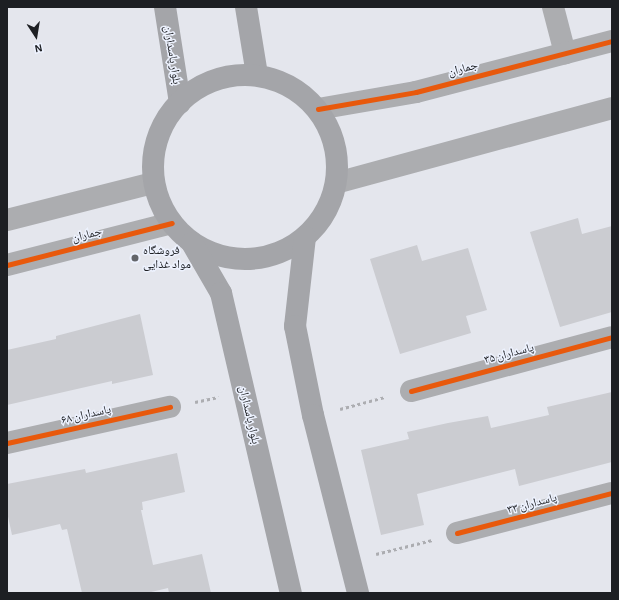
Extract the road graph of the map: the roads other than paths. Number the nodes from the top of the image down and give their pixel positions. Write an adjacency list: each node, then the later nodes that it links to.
1 (165, 7): 7 (main road, بلوار پاسداران)
2 (246, 7): 6 (main road)
3 (553, 7): 5 (street)
4 (612, 41): 5 (street, جماران)
5 (565, 53): 9 (street, جماران)
6 (257, 75): 7 (main road); 9 (main road)
7 (180, 103): 10 (main road)
8 (612, 108): 11 (street)
9 (318, 109): 11 (main road)
10 (153, 183): 12 (street); 13 (main road)
11 (336, 183): 14 (main road)
12 (7, 220)
13 (172, 223): 15 (main road); 16 (street, جماران)
14 (305, 237): 15 (main road); 24 (main road)
15 (192, 243): 23 (main road, بلوار پاسداران)
16 (7, 265)
17 (612, 337): 18 (street, پاسداران ۳۵)
18 (411, 391)
19 (170, 407): 20 (street, پاسداران ۶۸)
20 (7, 443)
21 (612, 493): 22 (street, پاسداران ۳۳)
22 (457, 533)
23 (291, 593)
24 (358, 593)

